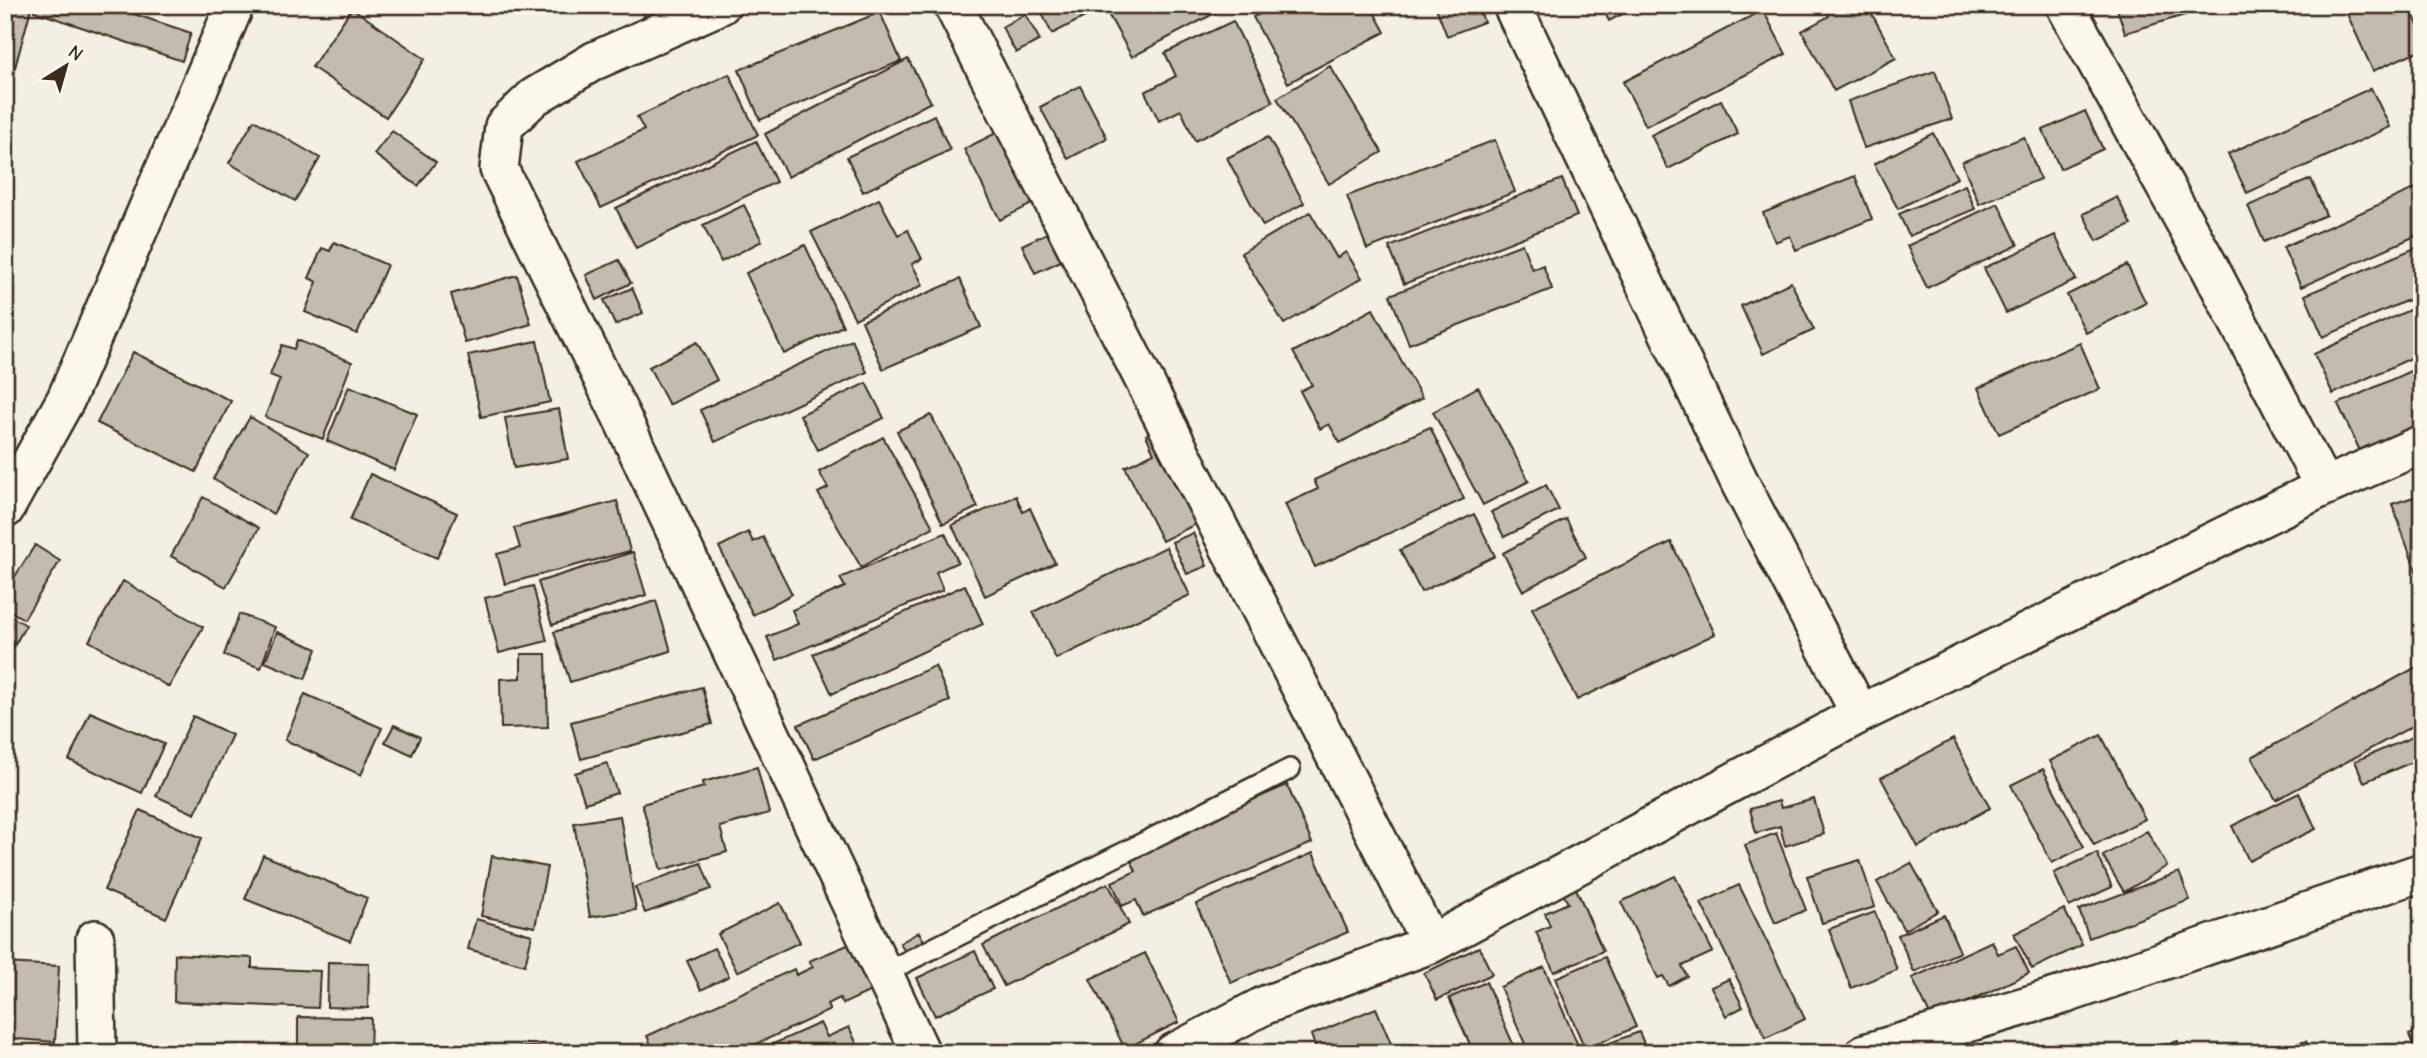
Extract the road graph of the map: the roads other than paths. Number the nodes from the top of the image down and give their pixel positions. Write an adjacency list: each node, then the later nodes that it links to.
1 (235, 5): 8 (street)
2 (721, 5): 14 (street)
3 (953, 5): 13 (street)
4 (1511, 5): 9 (street)
5 (2065, 5): 7 (street)
6 (2422, 444): 7 (street)
7 (2324, 486): 9 (street)
8 (5, 509)
9 (1860, 714): 13 (street)
10 (1290, 769): 14 (lane)
11 (2422, 872): 18 (street)
12 (96, 939): 15 (street)
13 (1431, 944): 17 (street)
14 (884, 973): 16 (street)
15 (97, 1053)
16 (921, 1053)
17 (1173, 1053)
18 (1865, 1053)

